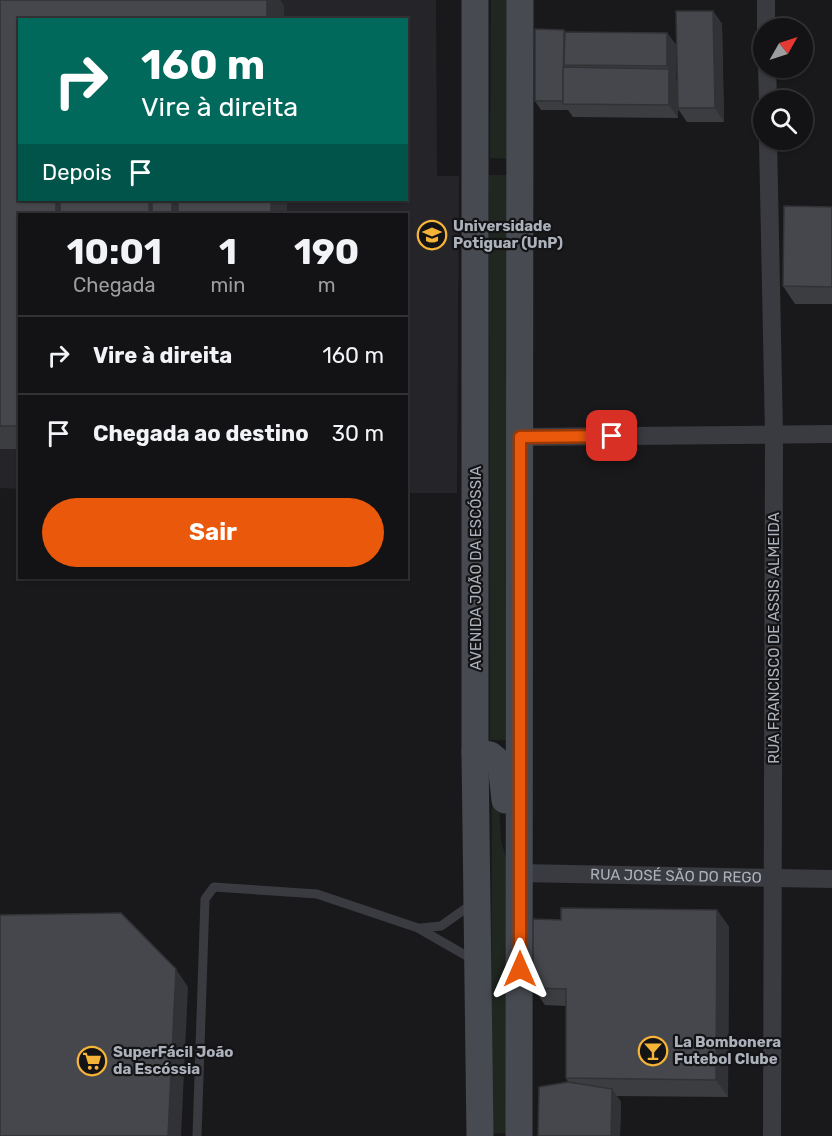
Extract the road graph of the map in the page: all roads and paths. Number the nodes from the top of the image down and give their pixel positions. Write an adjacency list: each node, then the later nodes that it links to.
1 (475, 0): 9 (main road, AVENIDA JOÃO DA ESCÓSSIA)
2 (520, 0): 8 (main road)
3 (765, 0): 4 (street)
4 (766, 18)
5 (768, 150): 6 (street, RUA FRANCISCO DE ASSIS ALMEIDA)
6 (774, 434): 7 (street); 8 (street); 13 (street, RUA FRANCISCO DE ASSIS ALMEIDA)
7 (832, 434)
8 (520, 437): 10 (main road)
9 (475, 752): 10 (main road); 14 (main road, AVENIDA JOÃO DA ESCÓSSIA)
10 (519, 839): 11 (main road)
11 (520, 873): 13 (street, RUA JOSÉ SÃO DO REGO); 19 (main road)
12 (832, 879): 13 (street, RUA JOSÉ SÃO DO REGO)
13 (773, 880): 20 (street, RUA FRANCISCO DE ASSIS ALMEIDA)
14 (476, 900): 15 (lane); 16 (main road, AVENIDA JOÃO DA ESCÓSSIA)
15 (418, 928): 16 (lane); 17 (lane)
16 (479, 965): 18 (main road, AVENIDA JOÃO DA ESCÓSSIA)
17 (196, 1136)
18 (480, 1136)
19 (519, 1136)
20 (772, 1136)

